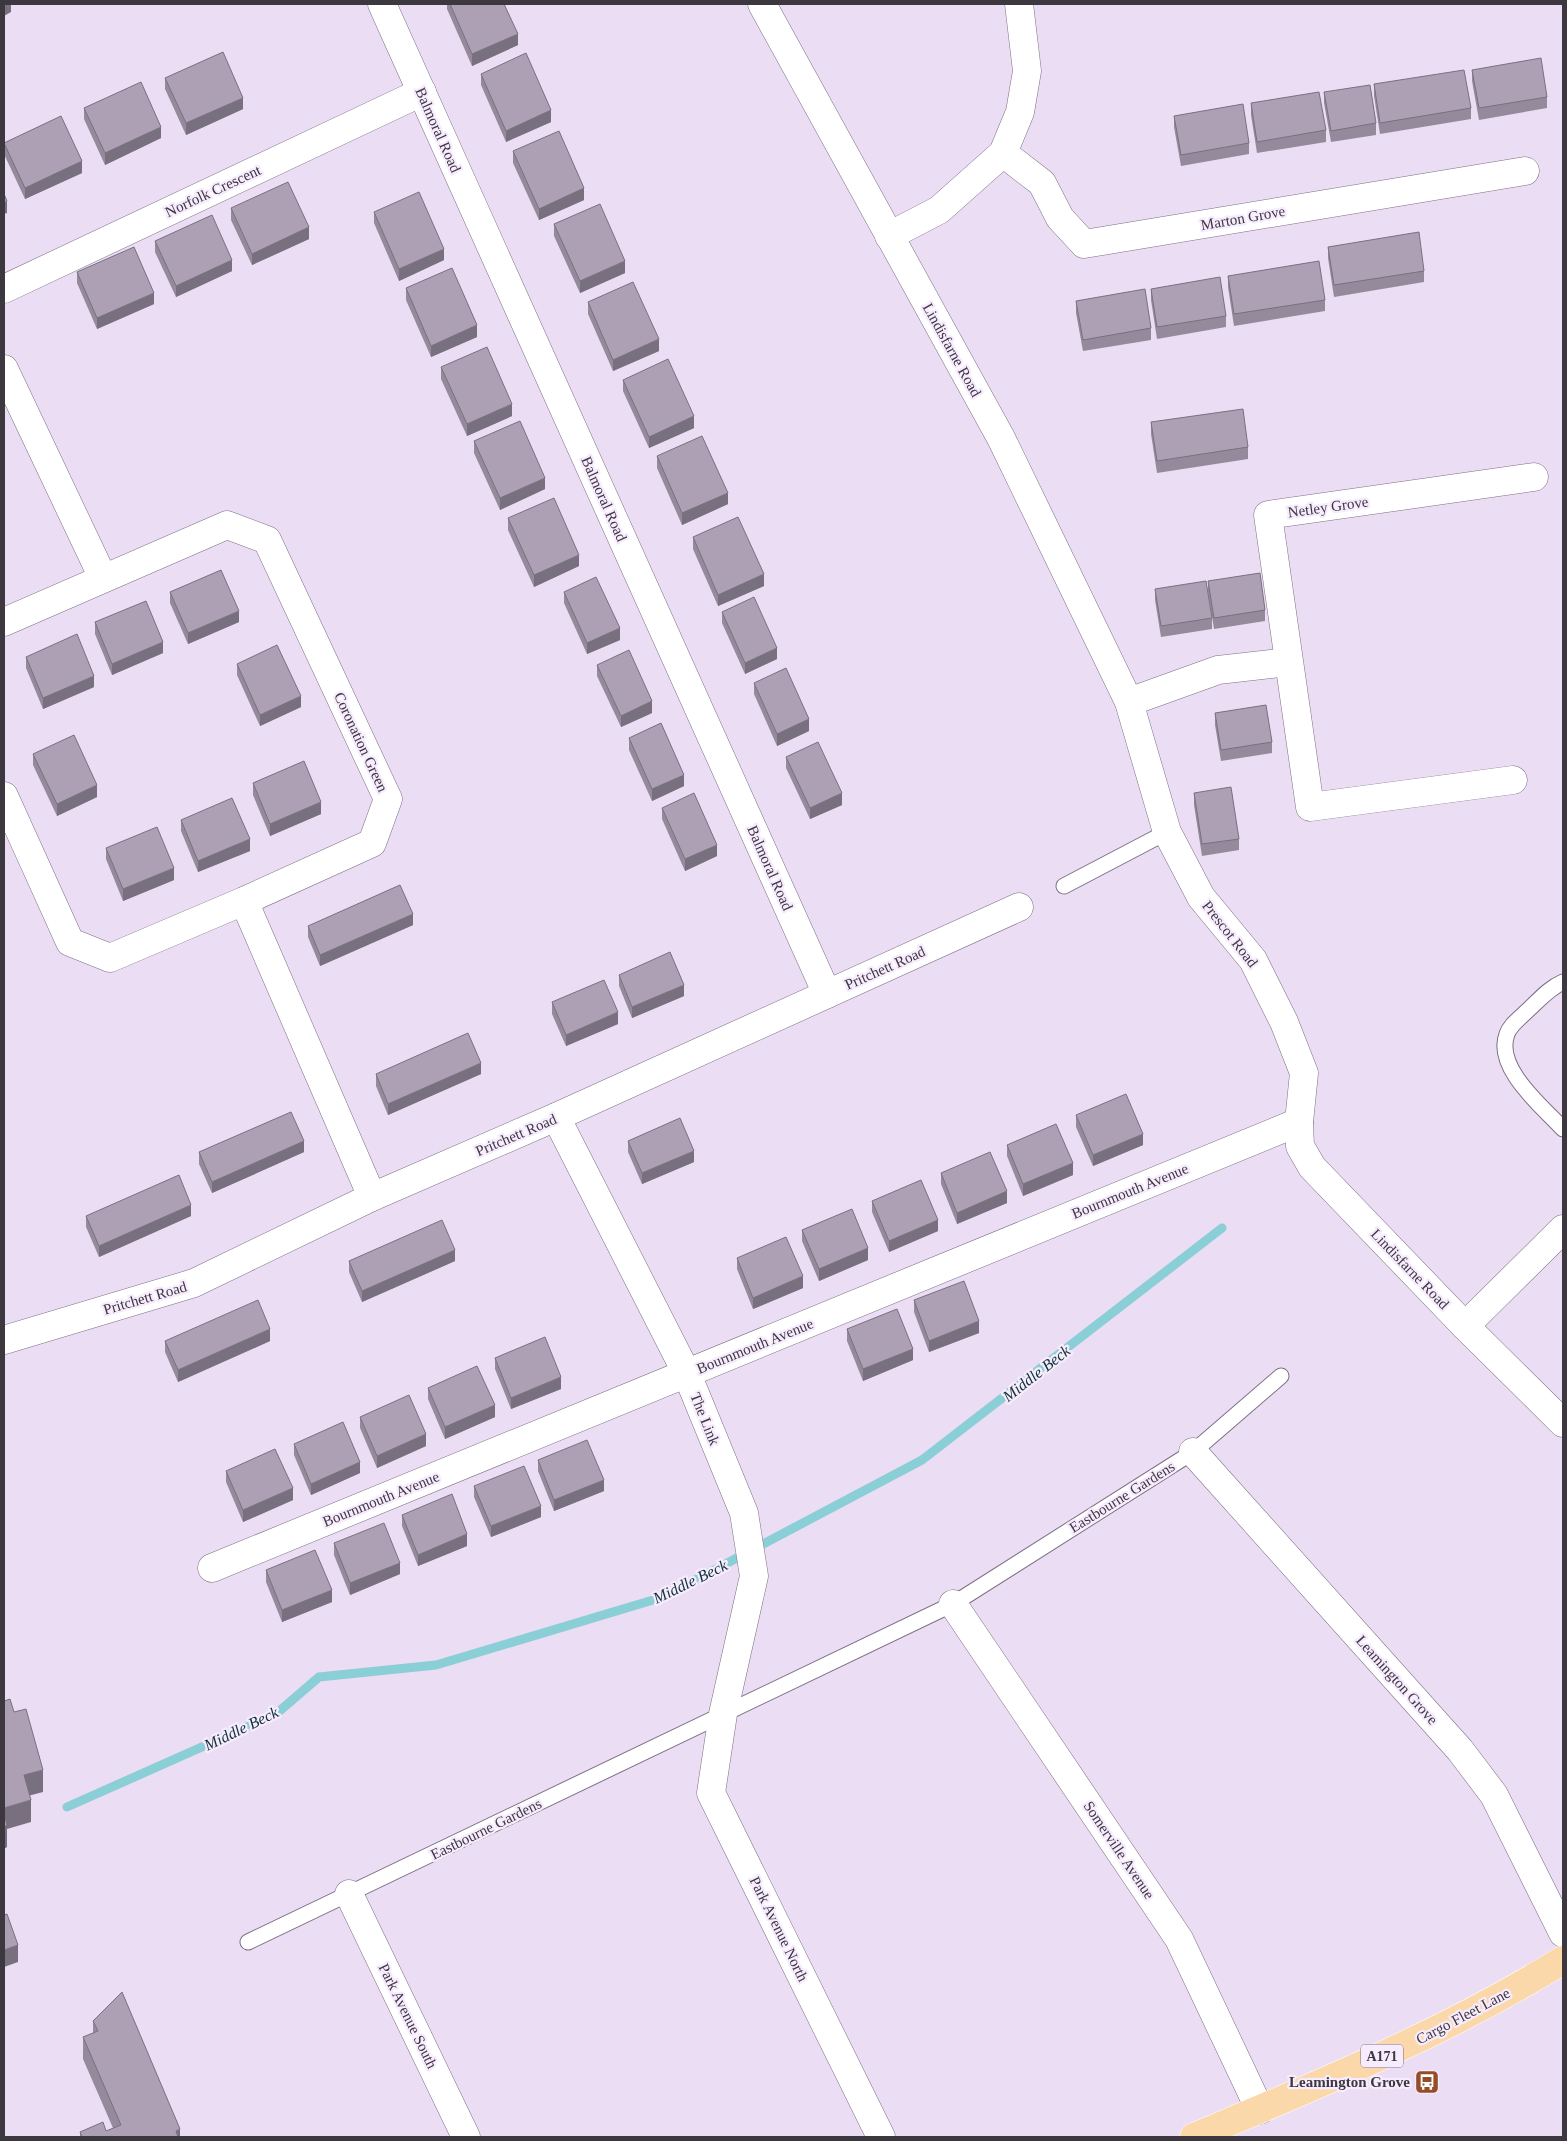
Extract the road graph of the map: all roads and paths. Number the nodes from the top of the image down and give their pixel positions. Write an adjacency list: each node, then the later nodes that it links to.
1 (382, 4): 4 (street, Balmoral Road)
2 (762, 4): 7 (street, Lindisfarne Road)
3 (1019, 4): 5 (street)
4 (422, 92): 8 (street, Norfolk Crescent); 22 (street, Balmoral Road)
5 (1003, 153): 6 (street, Marton Grove); 7 (street)
6 (1525, 171)
7 (889, 236): 14 (street, Lindisfarne Road)
8 (4, 289)
9 (4, 369): 11 (street)
10 (1534, 476): 13 (street, Netley Grove)
11 (103, 578): 12 (street, Coronation Green); 19 (street, Coronation Green)
12 (4, 622)
13 (1288, 662): 14 (street); 15 (street, Netley Grove)
14 (1129, 702): 17 (street, Prescot Road)
15 (1513, 780)
16 (4, 796): 19 (street, Coronation Green)
17 (1167, 832): 18 (lane); 24 (street, Prescot Road)
18 (1064, 886)
19 (244, 901): 27 (street)
20 (1019, 907): 22 (street, Pritchett Road)
21 (1563, 982): 25 (lane)
22 (827, 994): 23 (street, Pritchett Road)
23 (556, 1118): 27 (street, Pritchett Road); 31 (street, The Link)
24 (1298, 1122): 26 (street, Prescot Road); 31 (street, Bournmouth Avenue)
25 (1563, 1129)
26 (1312, 1167): 29 (street, Lindisfarne Road)
27 (372, 1197): 30 (street, Pritchett Road)
28 (1563, 1229): 29 (street)
29 (1465, 1326): 33 (street, Lindisfarne Road)
30 (4, 1340)
31 (687, 1374): 35 (street, Bournmouth Avenue); 37 (street, The Link)
32 (1281, 1376): 34 (lane, Eastbourne Gardens)
33 (1563, 1424)
34 (1193, 1452): 36 (lane, Eastbourne Gardens); 39 (street, Leamington Grove)
35 (212, 1568)
36 (953, 1604): 37 (lane, Eastbourne Gardens); 42 (street, Somerville Avenue)
37 (723, 1714): 38 (lane, Eastbourne Gardens); 44 (street, Park Avenue North)
38 (349, 1894): 40 (lane, Eastbourne Gardens); 43 (street, Park Avenue South)
39 (1563, 1933)
40 (248, 1942)
41 (1563, 1960): 42 (main road, Cargo Fleet Lane / A171)
42 (1260, 2110): 45 (main road, Cargo Fleet Lane / A171)
43 (466, 2137)
44 (881, 2137)
45 (1194, 2137)

